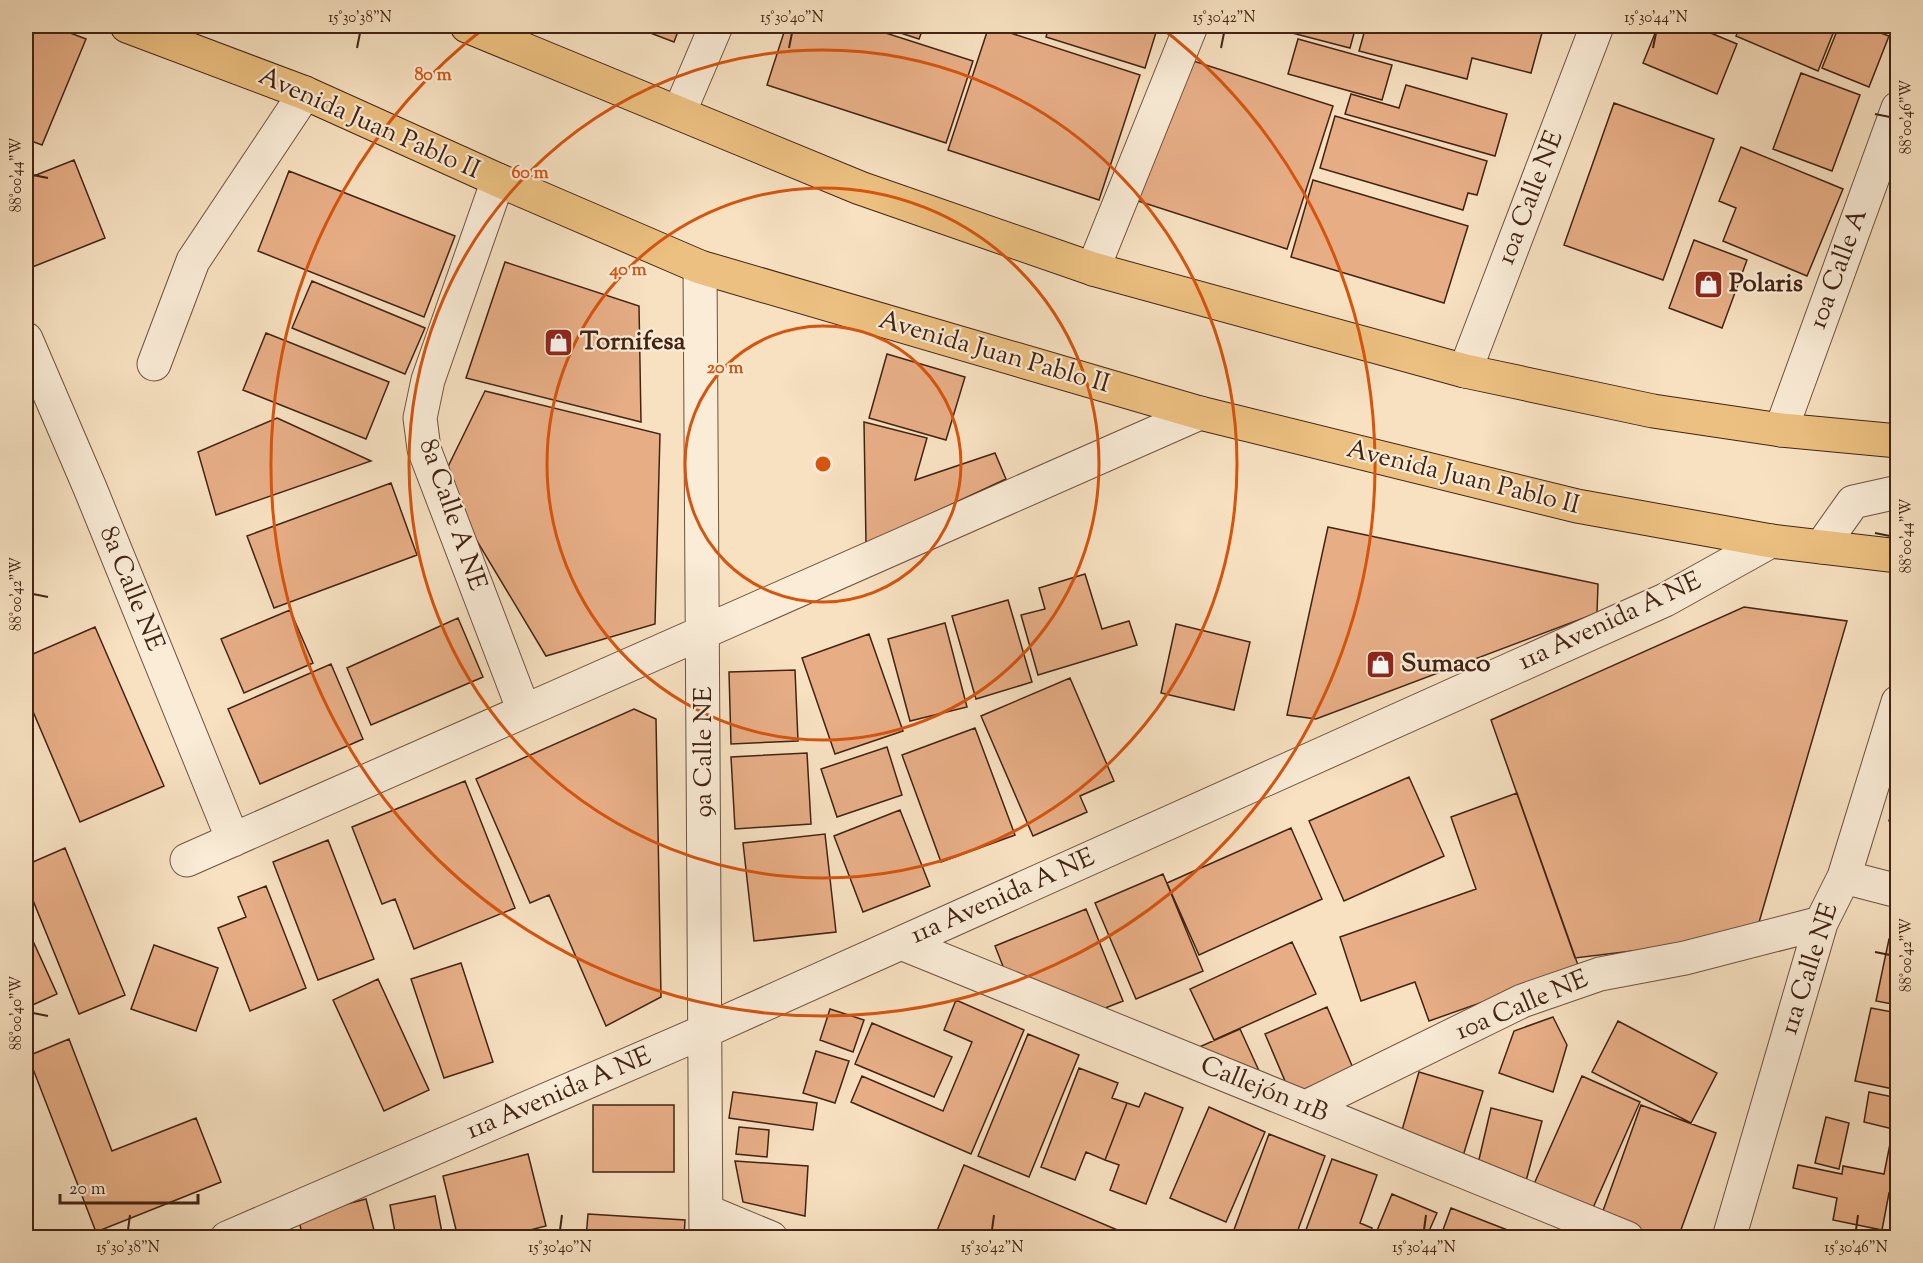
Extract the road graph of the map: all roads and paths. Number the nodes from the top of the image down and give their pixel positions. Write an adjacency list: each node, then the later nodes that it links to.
1 (127, 26): 6 (highway, Avenida Juan Pablo II)
2 (467, 26): 8 (highway)
3 (716, 26): 8 (street)
4 (1191, 26): 11 (street)
5 (1597, 26): 14 (street, 10a Calle NE)
6 (305, 93): 9 (highway, Avenida Juan Pablo II); 13 (street)
7 (1898, 108): 16 (street, 10a Calle A)
8 (679, 113): 11 (highway)
9 (498, 180): 10 (highway, Avenida Juan Pablo II); 24 (street, 8a Calle A NE)
10 (700, 267): 15 (highway, Avenida Juan Pablo II); 22 (street, 9a Calle NE)
11 (1093, 269): 14 (highway)
12 (26, 339): 25 (street, 8a Calle NE)
13 (154, 364)
14 (1465, 371): 16 (highway)
15 (1200, 413): 19 (highway, Avenida Juan Pablo II); 22 (street)
16 (1781, 430): 17 (highway)
17 (1898, 441)
18 (1898, 492): 20 (street)
19 (1771, 541): 20 (highway, Avenida Juan Pablo II); 30 (street, 11a Avenida A NE)
20 (1821, 547): 21 (highway, Avenida Juan Pablo II)
21 (1898, 556)
22 (704, 631): 24 (street); 31 (street, 9a Calle NE)
23 (1898, 702): 27 (street, 11a Calle NE)
24 (524, 711): 25 (street)
25 (233, 840): 26 (street)
26 (188, 860)
27 (1844, 877): 28 (street); 29 (street, 11a Calle NE)
28 (1898, 891)
29 (1821, 923): 32 (street, 10a Calle NE); 37 (street, 11a Calle NE)
30 (902, 943): 31 (street, 11a Avenida A NE); 32 (street, Callejón 11B)
31 (705, 1031): 33 (street, 9a Calle NE); 34 (street, 11a Avenida A NE)
32 (1306, 1107): 36 (street, Callejón 11B)
33 (706, 1224): 35 (street)
34 (227, 1238)
35 (771, 1238)
36 (1628, 1238)
37 (1729, 1238)

